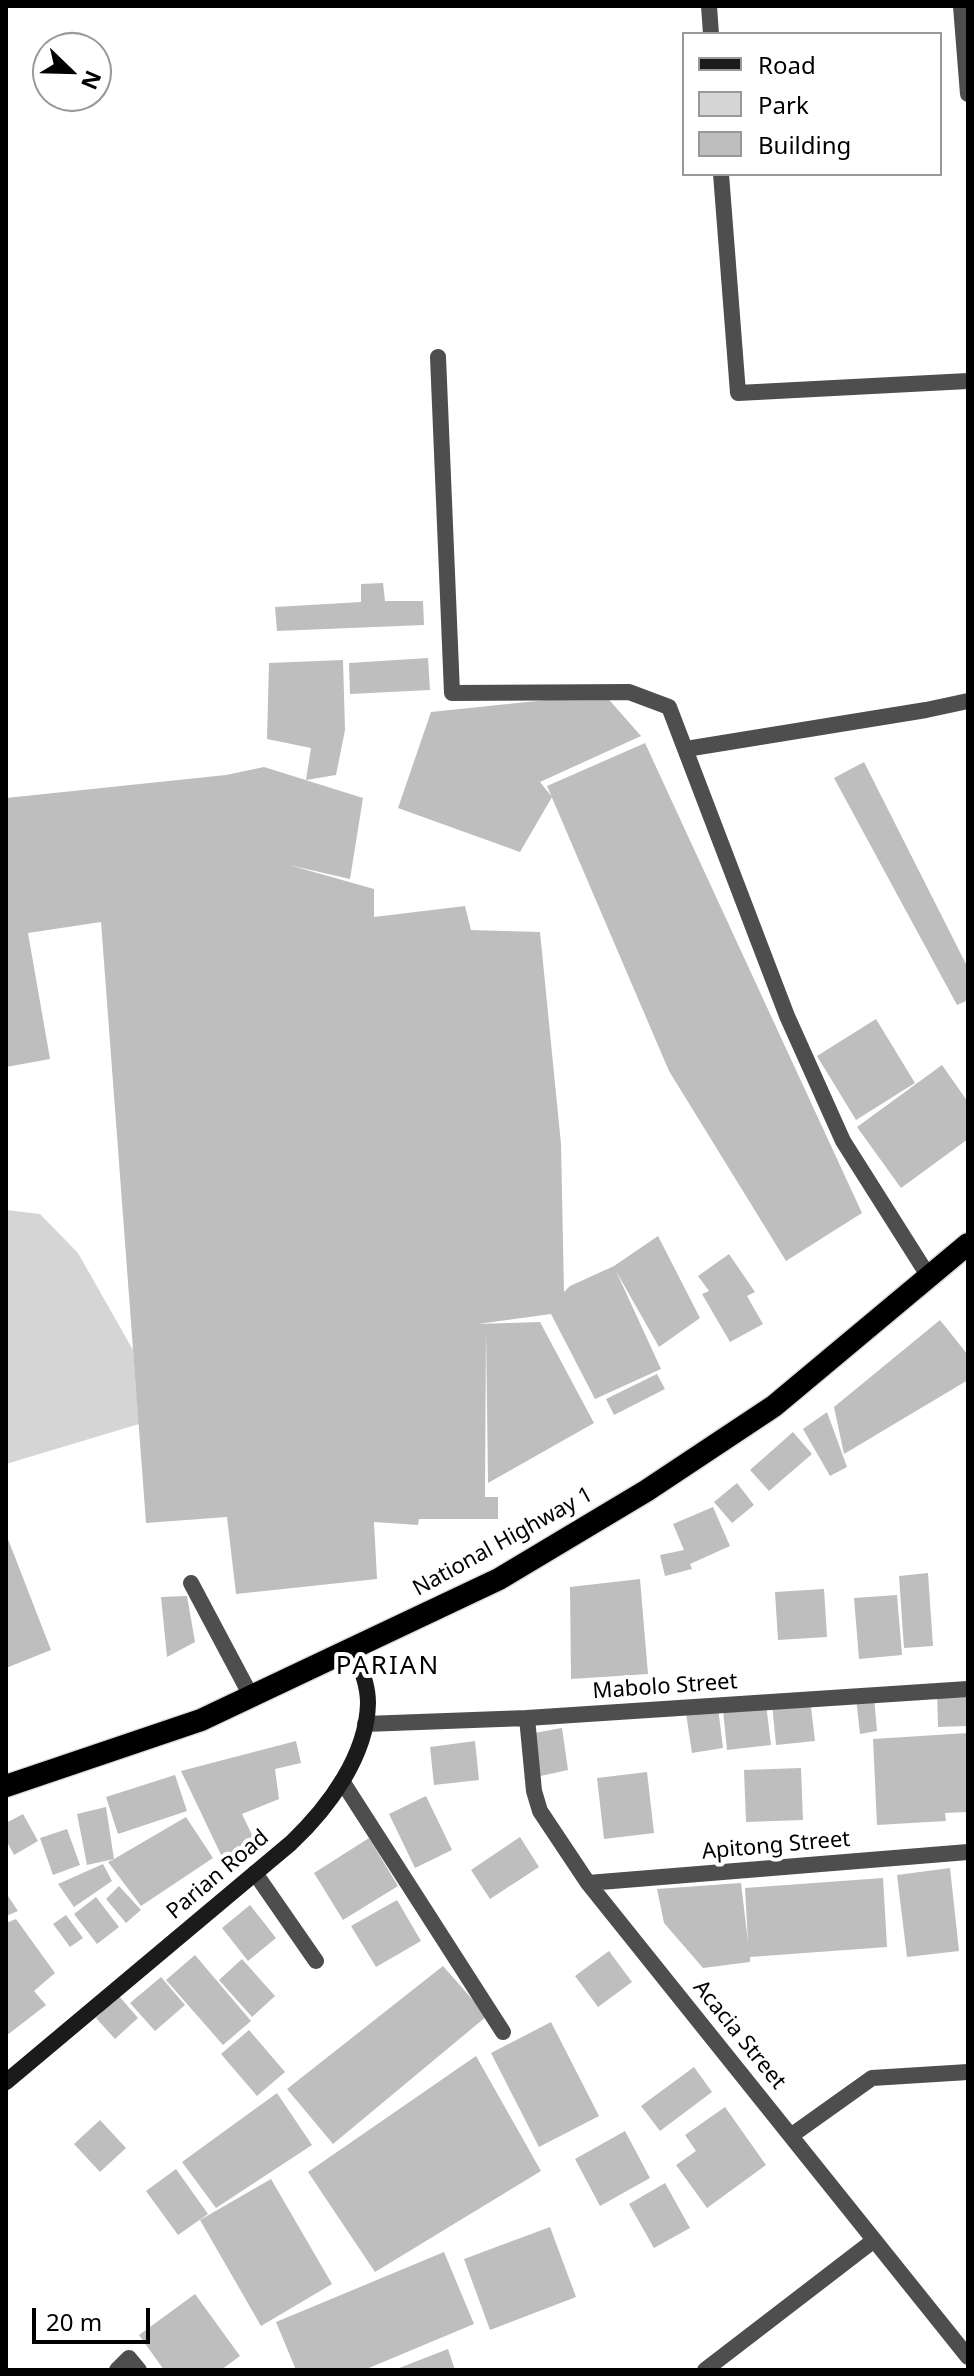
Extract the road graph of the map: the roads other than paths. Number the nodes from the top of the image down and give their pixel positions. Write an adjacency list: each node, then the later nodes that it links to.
1 (709, 6): 3 (street)
2 (961, 6): 4 (street)
3 (711, 32)
4 (968, 94)
5 (721, 176): 7 (street)
6 (438, 357): 9 (street)
7 (968, 381)
8 (968, 701): 9 (street)
9 (686, 749): 11 (street)
10 (968, 1244): 11 (highway, National Highway 1)
11 (929, 1277): 13 (highway, National Highway 1)
12 (191, 1583): 15 (street)
13 (354, 1649): 15 (highway, National Highway 1); 17 (main road, Parian Road)
14 (968, 1689): 16 (street, Mabolo Street)
15 (251, 1696): 19 (highway, National Highway 1)
16 (527, 1718): 17 (street, Mabolo Street); 22 (street, Acacia Street)
17 (365, 1724): 18 (main road, Parian Road)
18 (342, 1781): 21 (main road, Parian Road); 24 (street)
19 (6, 1786)
20 (968, 1852): 22 (street, Apitong Street)
21 (255, 1873): 23 (street); 26 (main road, Parian Road)
22 (588, 1883): 27 (street, Acacia Street)
23 (316, 1961)
24 (503, 2032)
25 (968, 2072): 27 (street)
26 (6, 2082)
27 (792, 2135): 28 (street, Acacia Street)
28 (873, 2241): 29 (street, Acacia Street); 32 (street)
29 (968, 2357)
30 (117, 2370): 31 (street)
31 (139, 2370)
32 (705, 2370)

